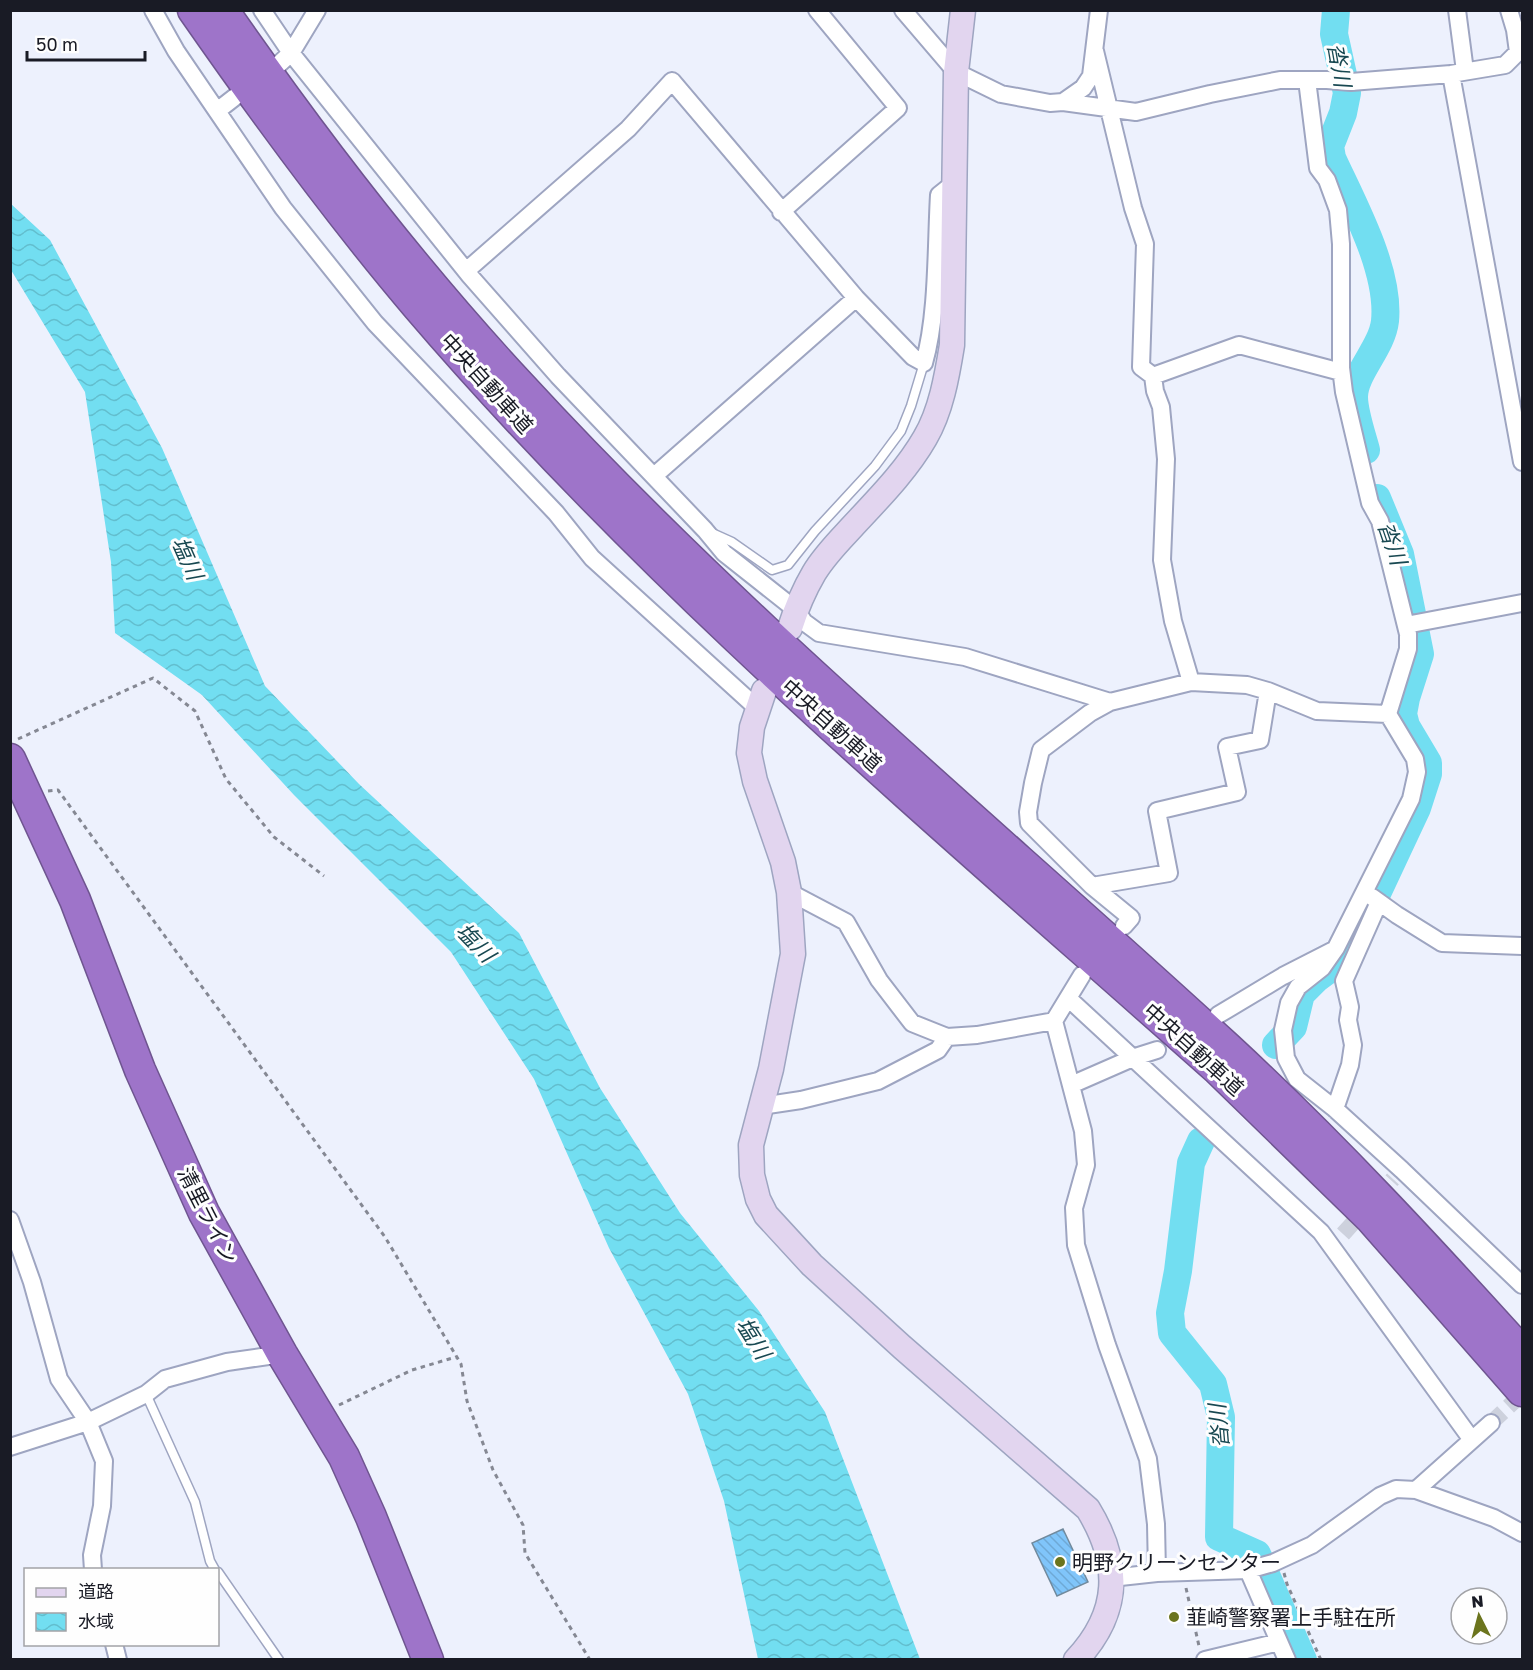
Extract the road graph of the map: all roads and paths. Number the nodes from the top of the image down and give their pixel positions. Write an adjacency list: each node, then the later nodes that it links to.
1 (153, 10): 21 (street)
2 (193, 10): 65 (highway, 中央自動車道)
3 (223, 10): 65 (highway, 中央自動車道)
4 (262, 10): 13 (street)
5 (317, 10): 13 (street)
6 (817, 10): 23 (street)
7 (903, 10): 15 (street)
8 (963, 10): 15 (street)
9 (1099, 10): 12 (street)
10 (1457, 10): 16 (street)
11 (1509, 10): 16 (street)
12 (1095, 51): 19 (street); 20 (street)
13 (291, 53): 14 (street); 24 (street)
14 (278, 65)
15 (956, 72): 19 (street); 22 (street)
16 (1458, 72): 17 (street); 29 (street)
17 (1307, 80): 20 (street); 27 (street)
18 (235, 97): 21 (street)
19 (1063, 102): 20 (street)
20 (1108, 109): 28 (street)
21 (217, 111): 37 (street)
22 (954, 183): 26 (street); 33 (street)
23 (781, 212): 24 (street); 25 (street)
24 (466, 271): 30 (street)
25 (856, 298): 26 (street); 30 (street)
26 (924, 363): 31 (lane)
27 (1341, 372): 28 (street); 34 (street)
28 (1153, 376): 35 (street)
29 (1522, 462)
30 (654, 476): 31 (street)
31 (705, 530): 33 (street)
32 (1522, 603): 34 (street)
33 (793, 619): 38 (street)
34 (1406, 625): 39 (street)
35 (1191, 682): 36 (street); 38 (street)
36 (1268, 691): 39 (street); 44 (street)
37 (760, 699): 45 (street)
38 (1110, 702): 44 (street)
39 (1388, 714): 46 (street)
40 (10, 742): 43 (path)
41 (10, 759): 42 (highway, 清里ライン)
42 (26, 792): 63 (highway, 清里ライン); 64 (path)
43 (324, 876)
44 (1092, 886): 47 (street)
45 (789, 892): 55 (street); 59 (street)
46 (1373, 897): 48 (street); 49 (street); 50 (street)
47 (1124, 926)
48 (1366, 935): 49 (street); 60 (street)
49 (1340, 942): 53 (street); 60 (street)
50 (1522, 946)
51 (1083, 975): 52 (street)
52 (1068, 998): 54 (street); 57 (street)
53 (1218, 1015)
54 (1054, 1021): 55 (street); 58 (street)
55 (947, 1037): 59 (street)
56 (1157, 1050): 57 (street)
57 (1134, 1057): 58 (street); 71 (street)
58 (1071, 1085): 80 (street)
59 (761, 1106): 82 (street)
60 (1335, 1109): 62 (street)
61 (10, 1220): 69 (street)
62 (1522, 1284)
63 (282, 1354): 66 (street); 68 (highway, 清里ライン)
64 (456, 1357): 68 (path); 87 (path)
65 (1519, 1363): 67 (lane)
66 (146, 1394): 69 (street); 77 (lane)
67 (1522, 1400)
68 (319, 1415): 86 (highway, 清里ライン)
69 (88, 1422): 72 (street); 76 (street)
70 (1491, 1424): 71 (street)
71 (1472, 1440): 73 (street)
72 (10, 1447)
73 (1416, 1490): 74 (street); 75 (street)
74 (1522, 1533)
75 (1277, 1562): 78 (street); 90 (path)
76 (93, 1568)
77 (214, 1568)
78 (1250, 1569): 79 (street); 83 (street)
79 (1183, 1572): 80 (street); 84 (path)
80 (1157, 1573): 82 (street)
81 (219, 1575): 85 (lane)
82 (1111, 1578): 88 (street)
83 (1279, 1642): 84 (street); 89 (street)
84 (1202, 1654)
85 (279, 1659)
86 (428, 1659)
87 (590, 1659)
88 (1076, 1659)
89 (1287, 1659)
90 (1321, 1659)

